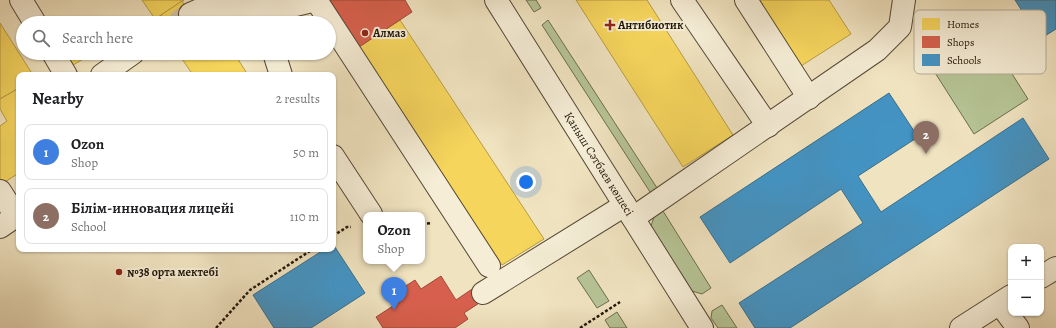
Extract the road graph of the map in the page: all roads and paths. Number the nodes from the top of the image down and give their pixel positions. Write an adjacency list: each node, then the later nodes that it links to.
1 (21, 0): 8 (street)
2 (316, 0): 9 (street); 10 (street)
3 (496, 0): 22 (street, Қаныш Сәтбаев көшесі)
4 (682, 0): 19 (street)
5 (746, 0): 18 (street)
6 (904, 0): 18 (street)
7 (190, 14): 9 (street)
8 (31, 16)
9 (261, 16)
10 (326, 16)
11 (336, 31): 28 (street)
12 (57, 60): 15 (street)
13 (123, 60): 16 (street)
14 (276, 60): 17 (street)
15 (64, 72)
16 (106, 72)
17 (280, 72)
18 (809, 98): 19 (street)
19 (768, 126): 22 (street)
20 (336, 161): 23 (street)
21 (0, 191): 24 (street)
22 (629, 211): 31 (street); 36 (street, Қаныш Сәтбаев көшесі)
23 (370, 212)
24 (12, 219)
25 (353, 227): 26 (path)
26 (336, 234)
27 (308, 252): 34 (path)
28 (489, 266)
29 (1056, 268): 30 (street)
30 (1044, 275)
31 (483, 293)
32 (1005, 300): 37 (street); 38 (street)
33 (620, 302): 35 (path)
34 (216, 328)
35 (580, 328)
36 (702, 328)
37 (961, 328)
38 (1018, 328)

